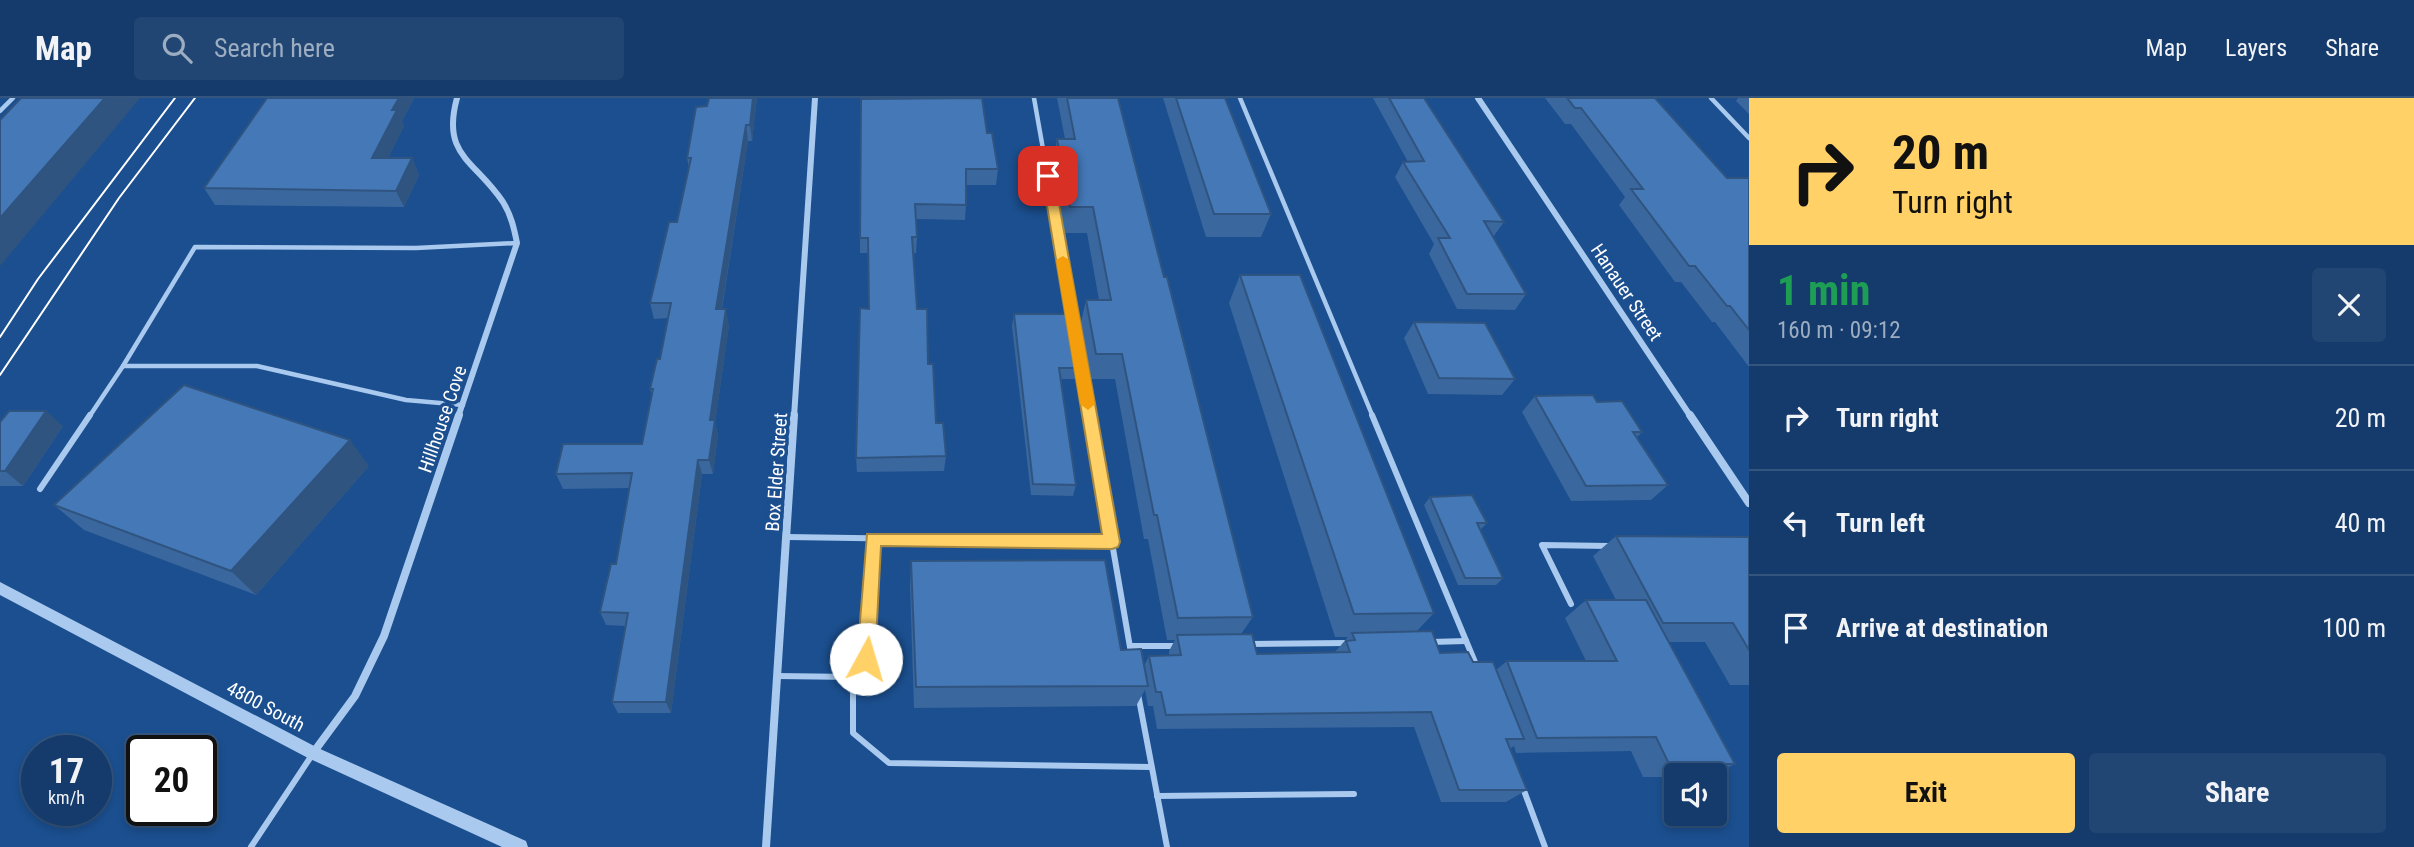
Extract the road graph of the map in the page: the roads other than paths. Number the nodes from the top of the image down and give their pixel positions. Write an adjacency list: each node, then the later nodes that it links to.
1 (13, 98): 8 (lane)
2 (457, 98): 10 (street)
3 (816, 98): 17 (street, Box Elder Street)
4 (1034, 98): 11 (lane)
5 (1240, 98): 23 (lane)
6 (1478, 98): 16 (street, Hanauer Street)
7 (1711, 98): 9 (lane)
8 (0, 111)
9 (1749, 138)
10 (517, 243): 13 (lane); 14 (street, Hillhouse Cove)
11 (1074, 327)
12 (1079, 354): 19 (lane)
13 (123, 366): 14 (lane); 15 (lane)
14 (463, 405): 34 (street, Hillhouse Cove)
15 (40, 489)
16 (1748, 502)
17 (787, 537): 18 (lane); 30 (street, Box Elder Street)
18 (873, 539): 19 (lane); 31 (lane)
19 (1112, 542): 28 (lane)
20 (1621, 546): 22 (lane)
21 (1, 590): 34 (street, 4800 South)
22 (1571, 604)
23 (1466, 641): 24 (lane); 32 (lane)
24 (1426, 642)
25 (1359, 643): 27 (lane)
26 (1184, 645): 28 (lane)
27 (1238, 645)
28 (1130, 646): 29 (lane)
29 (1132, 660)
30 (777, 676): 31 (lane); 41 (street, Box Elder Street)
31 (853, 677): 35 (lane)
32 (1482, 679)
33 (1137, 687): 35 (lane)
34 (313, 753): 39 (lane); 40 (street, 4800 South)
35 (1151, 767): 38 (lane)
36 (1521, 783): 43 (lane)
37 (1354, 794): 38 (lane)
38 (1157, 796): 42 (lane)
39 (251, 847)
40 (520, 847)
41 (766, 847)
42 (1167, 847)
43 (1545, 847)

